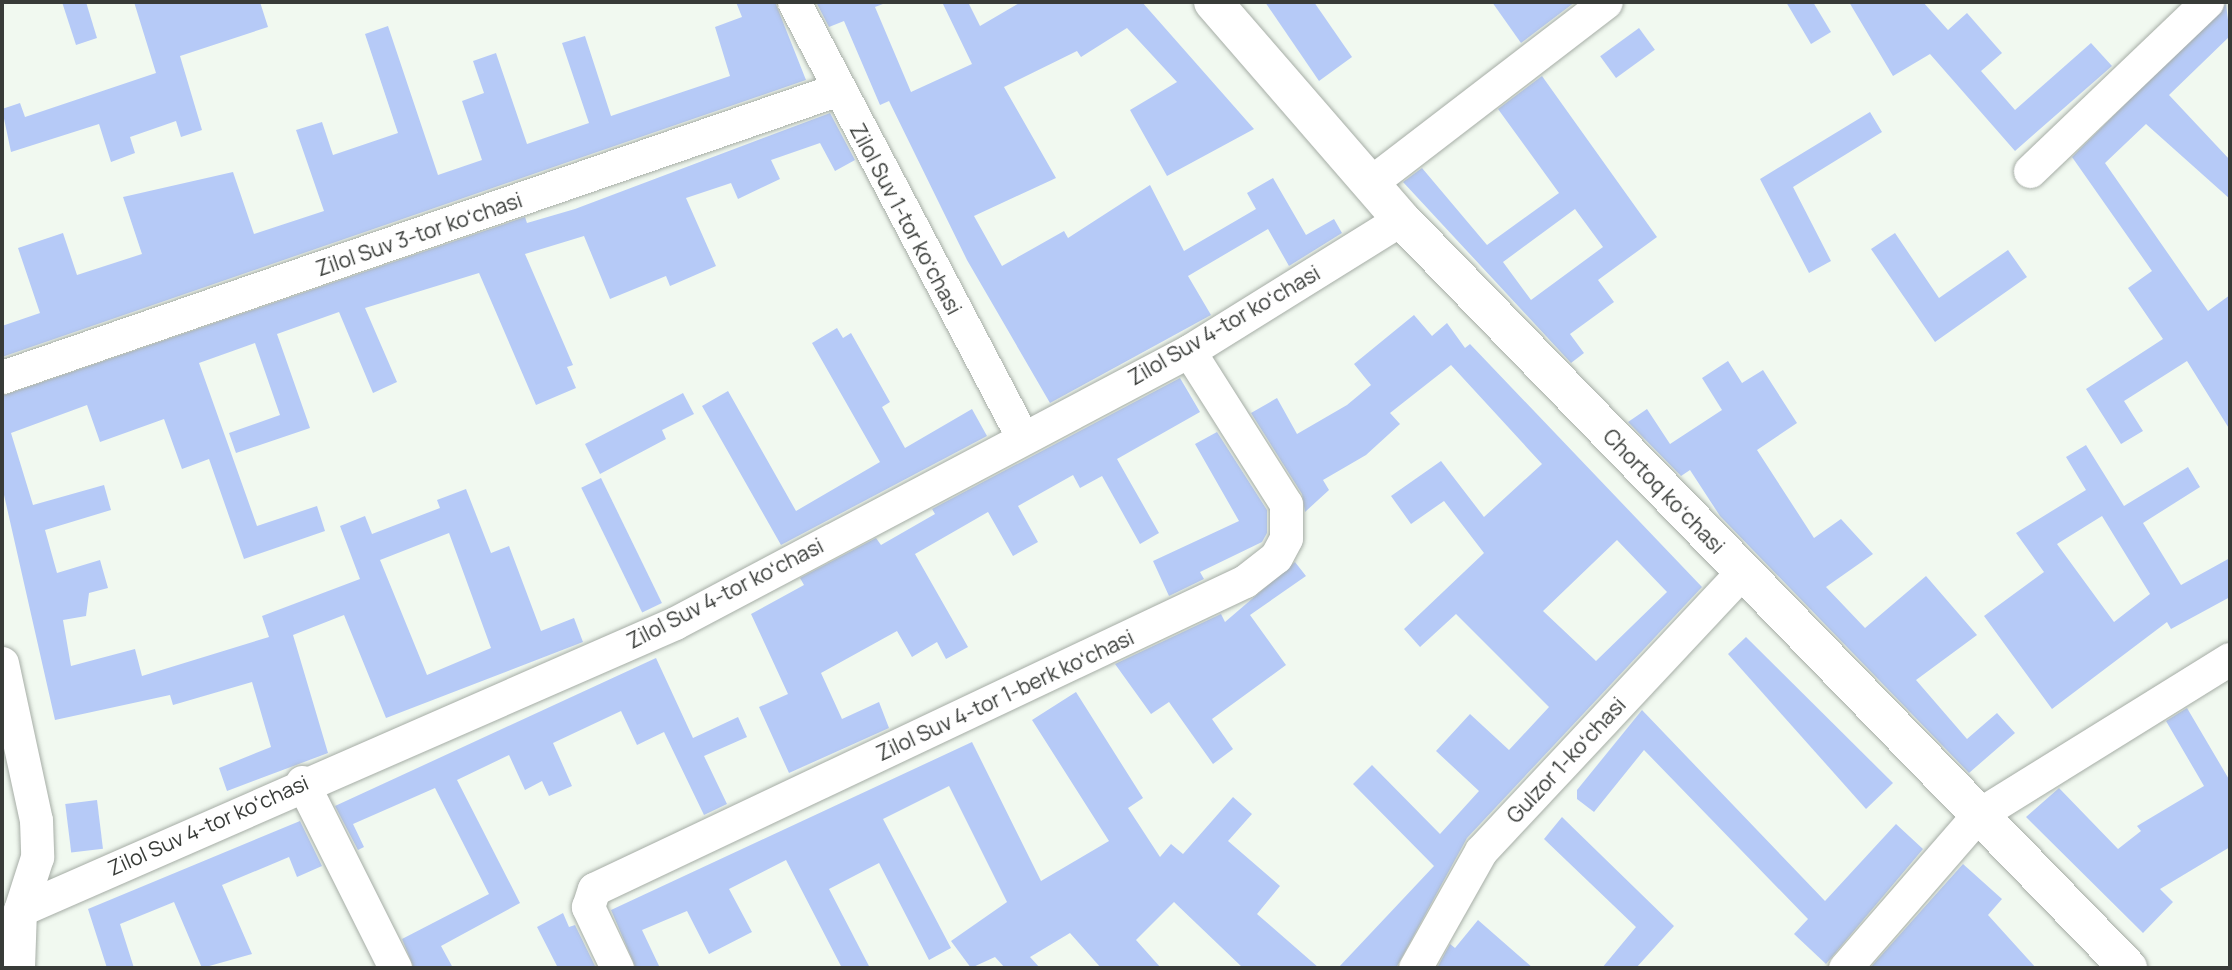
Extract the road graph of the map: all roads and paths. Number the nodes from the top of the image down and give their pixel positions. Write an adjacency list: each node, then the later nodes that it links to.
1 (794, 2): 5 (street, Zilol Suv 1-tor koʻchasi)
2 (1213, 2): 7 (main road, Chortoq koʻchasi)
3 (1606, 2): 7 (street)
4 (2207, 2): 6 (street)
5 (836, 90): 10 (street, Zilol Suv 3-tor koʻchasi); 11 (street, Zilol Suv 1-tor koʻchasi)
6 (2030, 171)
7 (1370, 183): 8 (main road, Chortoq koʻchasi)
8 (1401, 219): 9 (street, Zilol Suv 4-tor koʻchasi); 12 (main road, Chortoq koʻchasi)
9 (1189, 351): 11 (street, Zilol Suv 4-tor koʻchasi); 20 (street, Zilol Suv 4-tor 1-berk koʻchasi)
10 (2, 377)
11 (1021, 435): 15 (street, Zilol Suv 4-tor koʻchasi)
12 (1743, 571): 16 (main road, Chortoq koʻchasi); 21 (street, Gulzor 1-koʻchasi)
13 (2230, 659): 16 (street)
14 (2, 663): 17 (street)
15 (302, 782): 17 (street, Zilol Suv 4-tor koʻchasi); 19 (street)
16 (1978, 815): 22 (street); 23 (main road, Chortoq koʻchasi)
17 (19, 910): 18 (street)
18 (18, 968)
19 (395, 968)
20 (617, 968)
21 (1415, 968)
22 (1845, 968)
23 (2127, 968)

